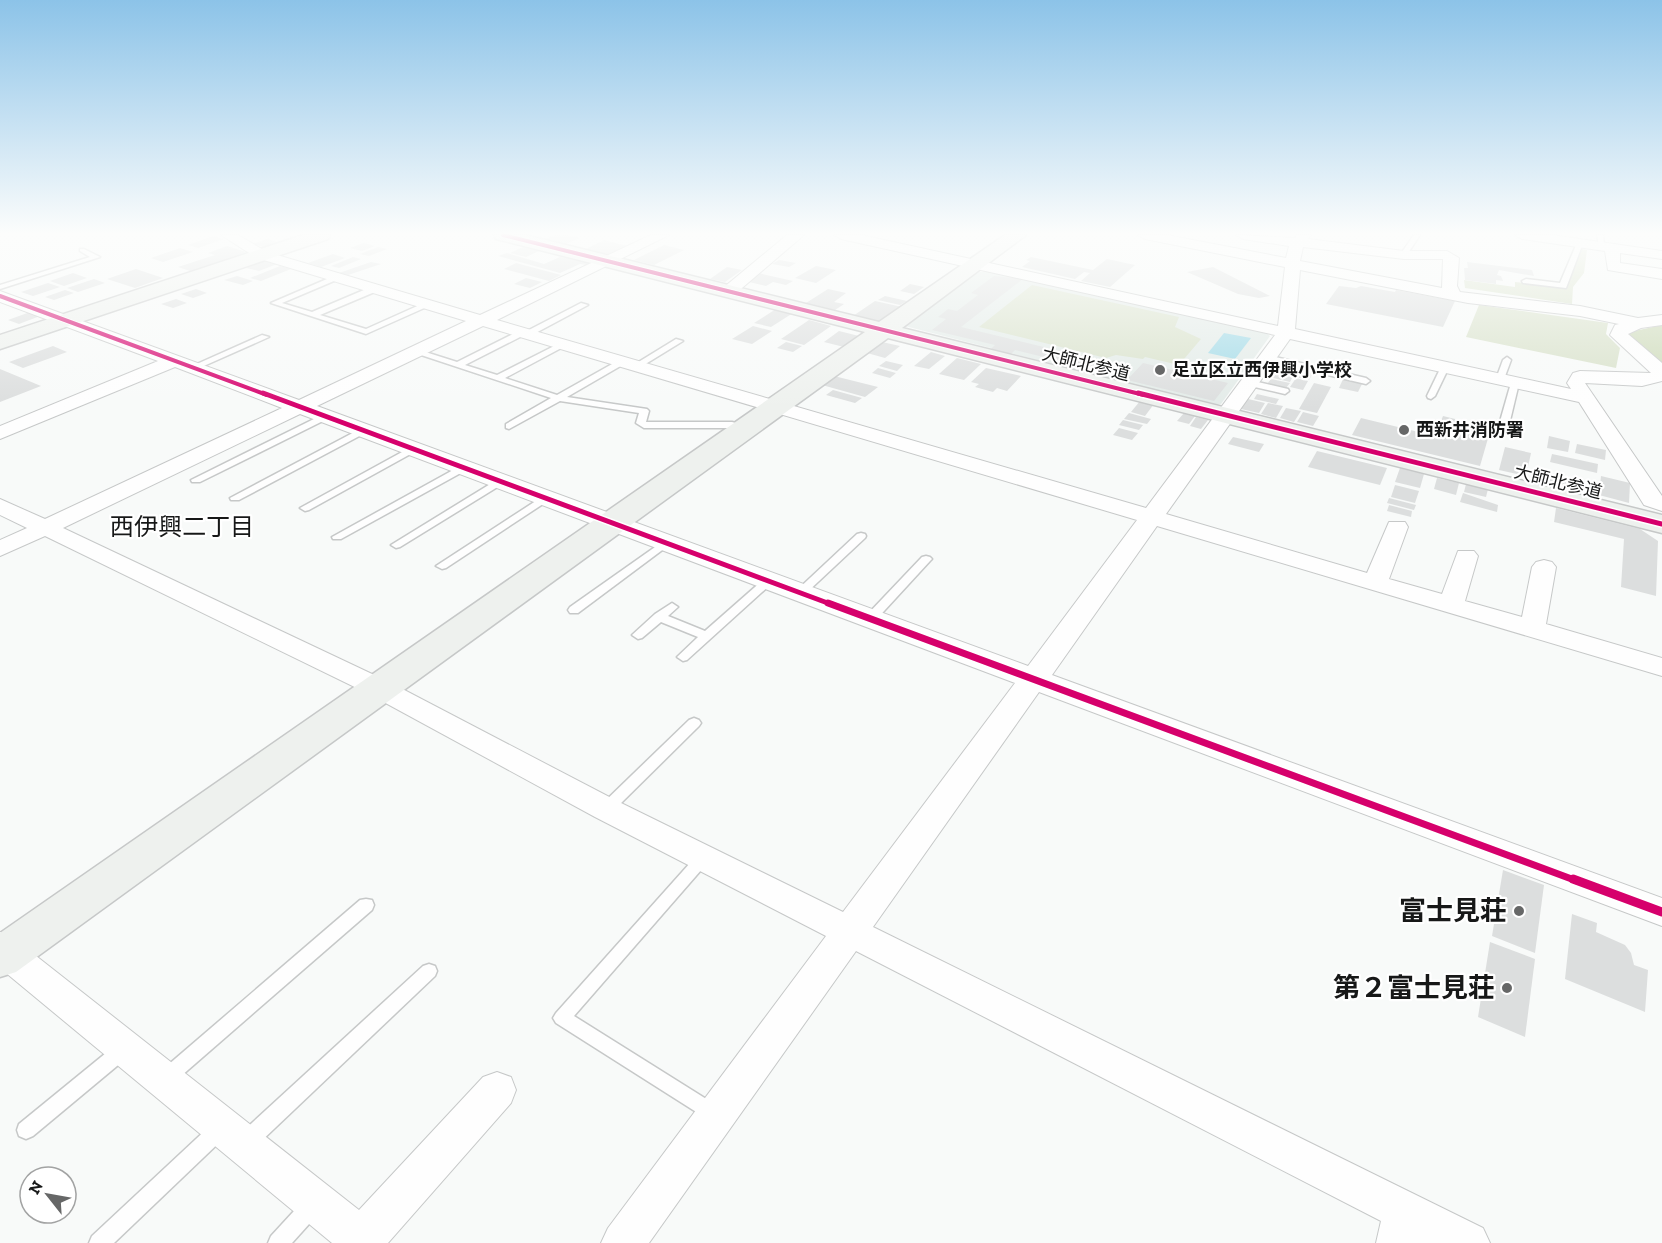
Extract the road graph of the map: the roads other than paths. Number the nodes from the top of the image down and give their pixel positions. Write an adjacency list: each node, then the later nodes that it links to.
1 (148, 293): 15 (street)
2 (299, 293): 14 (lane)
3 (364, 293): 14 (lane)
4 (387, 293): 12 (street)
5 (540, 293): 17 (street)
6 (737, 293): 19 (street, 大師北参道)
7 (935, 293): 19 (street)
8 (1109, 293): 20 (street)
9 (1292, 293): 20 (street)
10 (1453, 293): 18 (street)
11 (0, 296): 15 (street)
12 (427, 305): 14 (lane); 17 (street)
13 (585, 305): 21 (lane)
14 (312, 315)
15 (67, 320): 24 (street); 29 (street)
16 (1662, 320): 18 (street)
17 (482, 321): 21 (street); 26 (street)
18 (1638, 323): 34 (street)
19 (884, 329): 44 (street); 45 (street, 大師北参道)
20 (1286, 332): 27 (street); 32 (street)
21 (525, 333): 25 (street); 31 (lane)
22 (265, 337): 29 (lane)
23 (679, 341): 30 (lane)
24 (0, 342)
25 (562, 344): 30 (street); 33 (lane)
26 (416, 352): 31 (lane); 43 (street)
27 (1267, 358): 35 (lane); 37 (street)
28 (1507, 360): 36 (lane)
29 (186, 363): 43 (street); 51 (street)
30 (628, 364): 41 (lane); 44 (street)
31 (458, 365): 33 (lane)
32 (1444, 367): 36 (street); 40 (lane)
33 (498, 378): 41 (lane)
34 (1642, 380): 38 (street); 42 (street)
35 (1366, 381)
36 (1508, 381): 42 (street); 47 (lane)
37 (1250, 383): 39 (lane); 45 (street)
38 (1662, 388)
39 (1285, 391)
40 (1431, 396)
41 (559, 398): 48 (lane); 49 (lane)
42 (1585, 398): 58 (street)
43 (301, 406): 46 (street); 65 (street)
44 (776, 406): 49 (street); 61 (street)
45 (1226, 414): 61 (street); 63 (street, 大師北参道)
46 (326, 416): 50 (street); 54 (lane)
47 (1504, 424)
48 (510, 426)
49 (744, 428): 62 (street)
50 (364, 430): 52 (street); 56 (lane)
51 (0, 433)
52 (413, 448): 53 (street); 60 (lane)
53 (464, 467): 55 (street); 67 (lane)
54 (196, 480)
55 (500, 481): 57 (street); 69 (lane)
56 (235, 498)
57 (545, 498): 62 (street); 73 (lane)
58 (1662, 504)
59 (0, 506): 65 (street)
60 (305, 508)
61 (1151, 517): 76 (street); 88 (street)
62 (612, 522): 68 (street); 89 (street)
63 (1662, 524)
64 (1397, 526): 76 (street)
65 (45, 528): 70 (street); 89 (street)
66 (861, 536): 77 (lane)
67 (337, 537)
68 (665, 543): 75 (street); 80 (lane)
69 (396, 545)
70 (0, 549)
71 (1466, 556): 78 (street)
72 (926, 559): 82 (lane)
73 (442, 566)
74 (1544, 567): 83 (street)
75 (767, 582): 77 (street); 85 (lane)
76 (1375, 584): 78 (street)
77 (799, 594): 82 (street)
78 (1451, 606): 83 (street)
79 (672, 607): 81 (lane)
80 (574, 610)
81 (659, 617): 84 (lane); 85 (lane)
82 (869, 620): 88 (street)
83 (1532, 630): 87 (street)
84 (638, 635)
85 (706, 636): 86 (lane)
86 (683, 657)
87 (1662, 668)
88 (1035, 678): 94 (street); 95 (street)
89 (379, 688): 91 (street); 96 (street)
90 (693, 723): 91 (lane)
91 (606, 809): 92 (street)
92 (704, 857): 95 (street); 101 (lane)
93 (366, 905): 99 (lane)
94 (1662, 912)
95 (850, 932): 101 (street); 105 (street)
96 (2, 952): 98 (street)
97 (429, 971): 103 (lane)
98 (124, 1049): 99 (street); 102 (lane)
99 (164, 1080): 103 (street)
100 (497, 1090): 106 (street)
101 (716, 1115): 109 (street)
102 (26, 1130)
103 (232, 1136): 104 (street); 107 (lane)
104 (315, 1203): 106 (street); 108 (lane)
105 (1401, 1227): 110 (street)
106 (364, 1241)
107 (99, 1243)
108 (278, 1243)
109 (623, 1243)
110 (1468, 1243)

